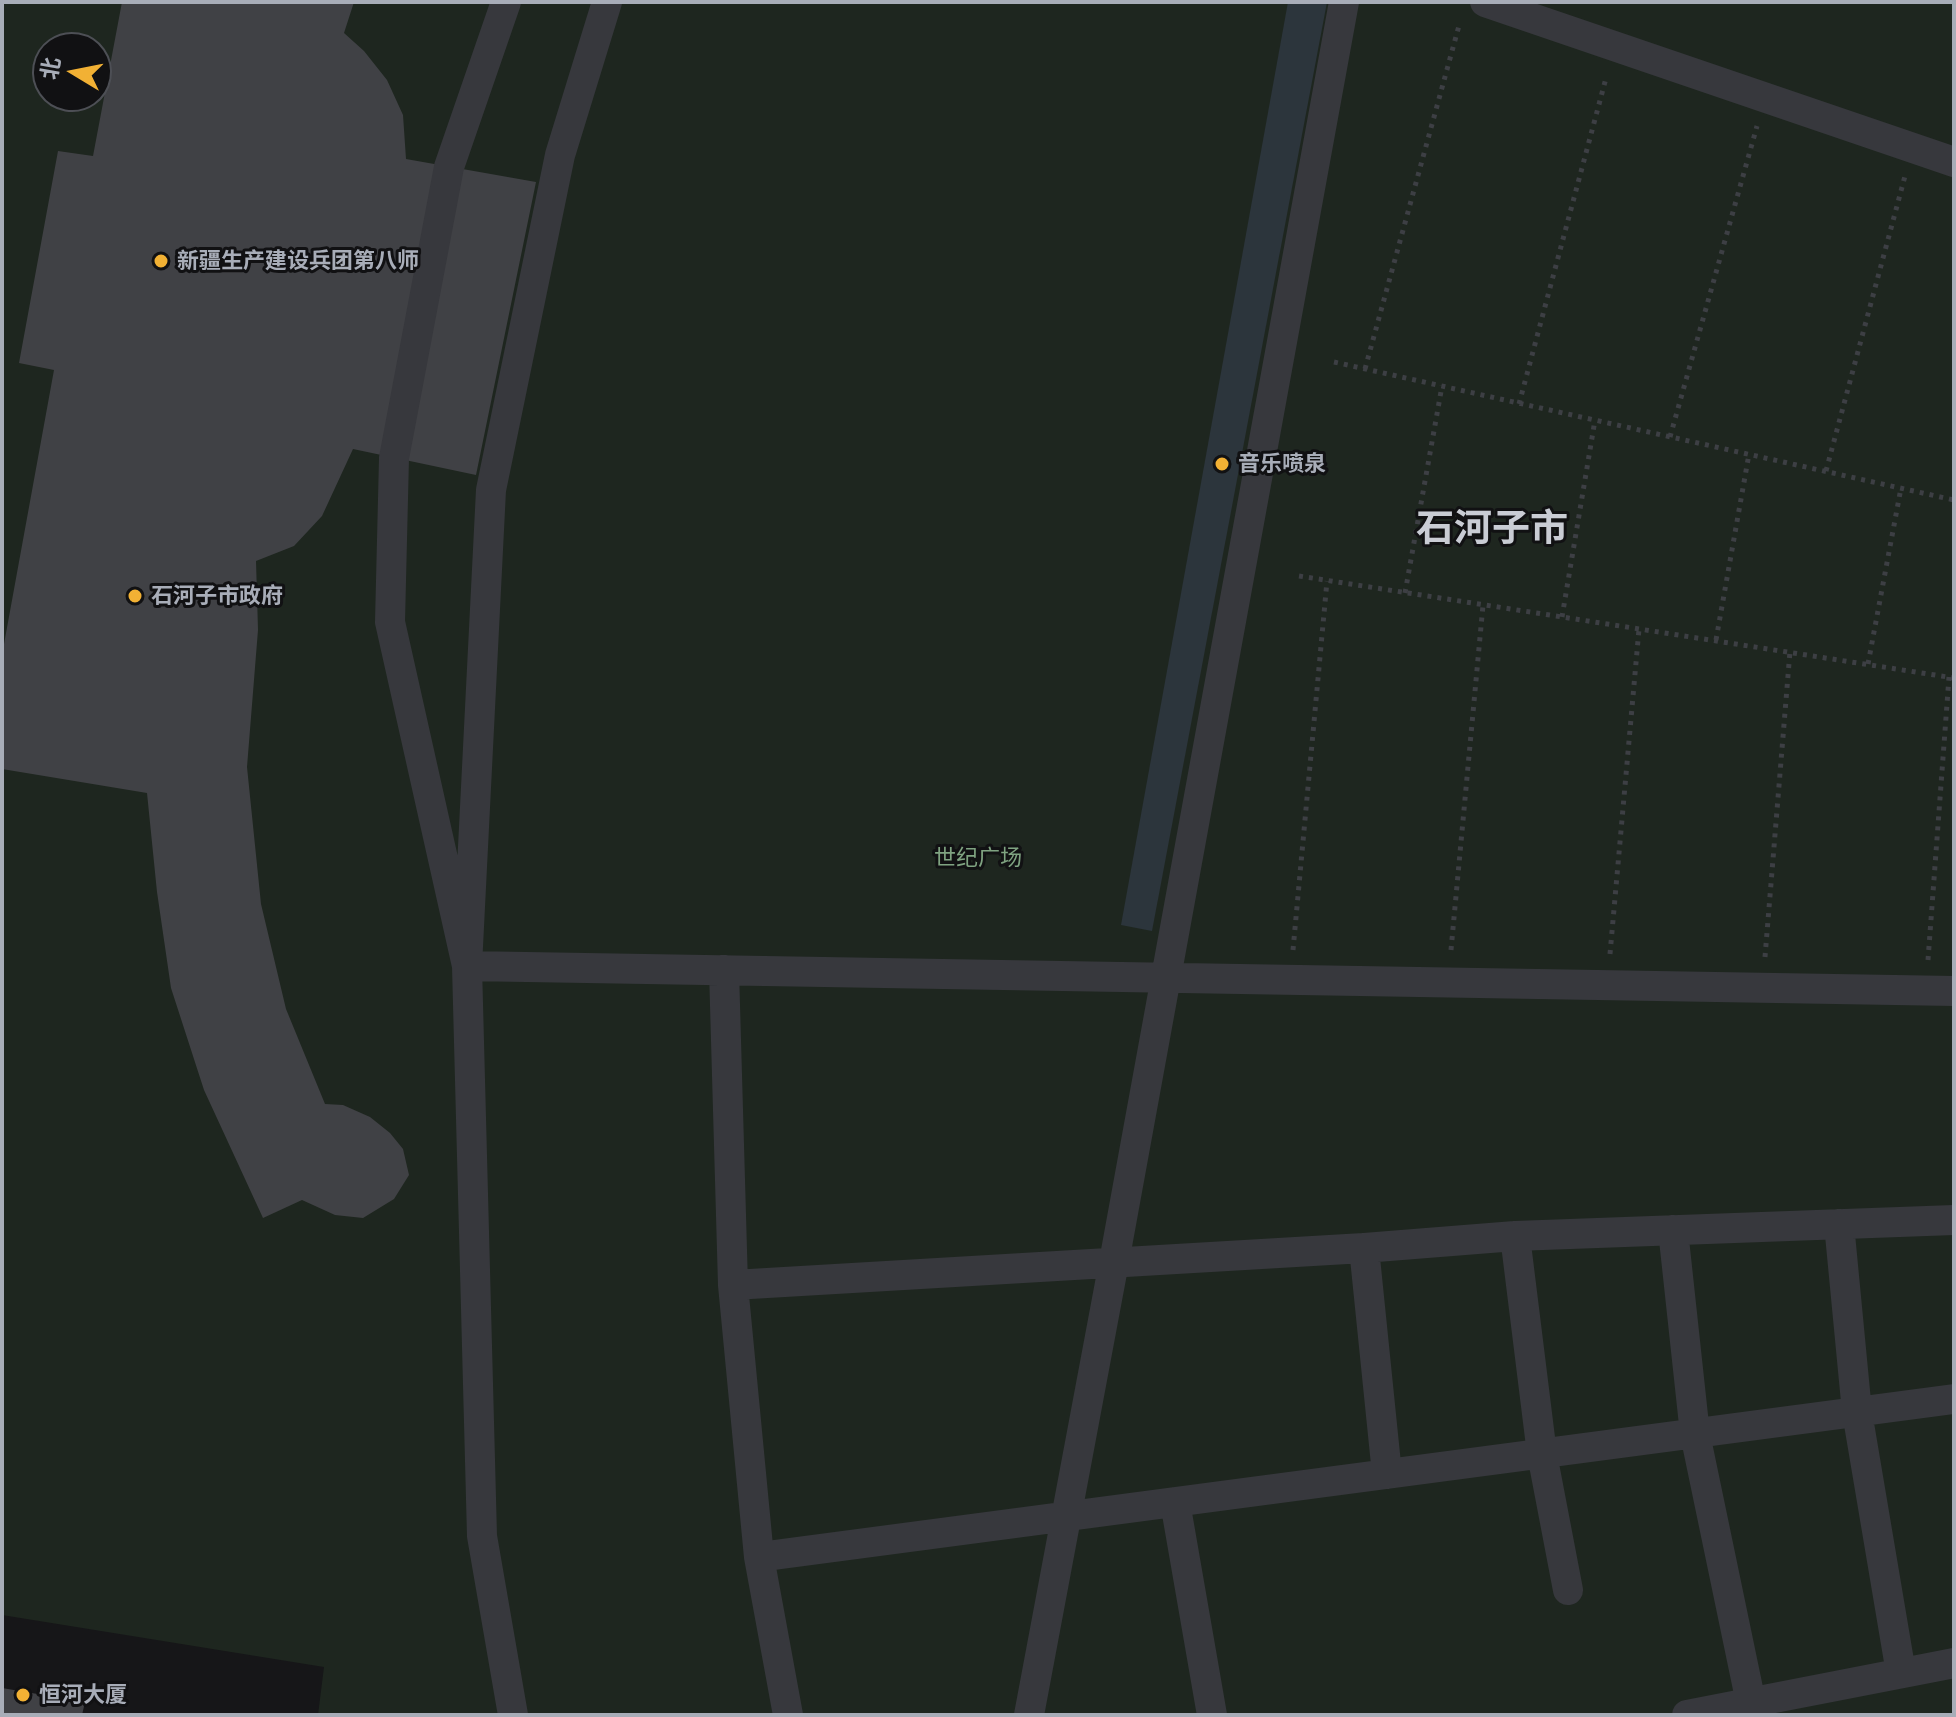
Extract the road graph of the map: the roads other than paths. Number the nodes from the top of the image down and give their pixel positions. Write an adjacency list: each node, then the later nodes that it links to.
1 (506, 2): 6 (street)
2 (607, 2): 6 (street)
3 (1344, 2): 8 (street)
4 (1473, 10): 5 (street)
5 (1954, 162)
6 (467, 966): 7 (street); 29 (street)
7 (724, 970): 8 (street); 16 (street)
8 (1166, 977): 9 (street); 15 (street)
9 (1940, 991)
10 (1954, 1220): 11 (street)
11 (1839, 1224): 12 (street); 18 (street)
12 (1673, 1230): 13 (street); 19 (street)
13 (1515, 1236): 14 (street); 20 (street)
14 (1364, 1248): 15 (street); 21 (street)
15 (1114, 1262): 16 (street); 23 (street)
16 (733, 1285): 24 (street)
17 (1954, 1399): 18 (street)
18 (1857, 1412): 19 (street); 27 (street)
19 (1695, 1434): 20 (street); 28 (street)
20 (1542, 1454): 21 (street); 25 (street)
21 (1387, 1474): 22 (street)
22 (1175, 1502): 23 (street); 32 (street)
23 (1067, 1517): 24 (street); 31 (street)
24 (759, 1557): 30 (street)
25 (1568, 1590)
26 (1954, 1663): 27 (street)
27 (1901, 1673): 28 (street)
28 (1751, 1703): 33 (street)
29 (513, 1715)
30 (788, 1715)
31 (1029, 1715)
32 (1212, 1715)
33 (1687, 1715)

